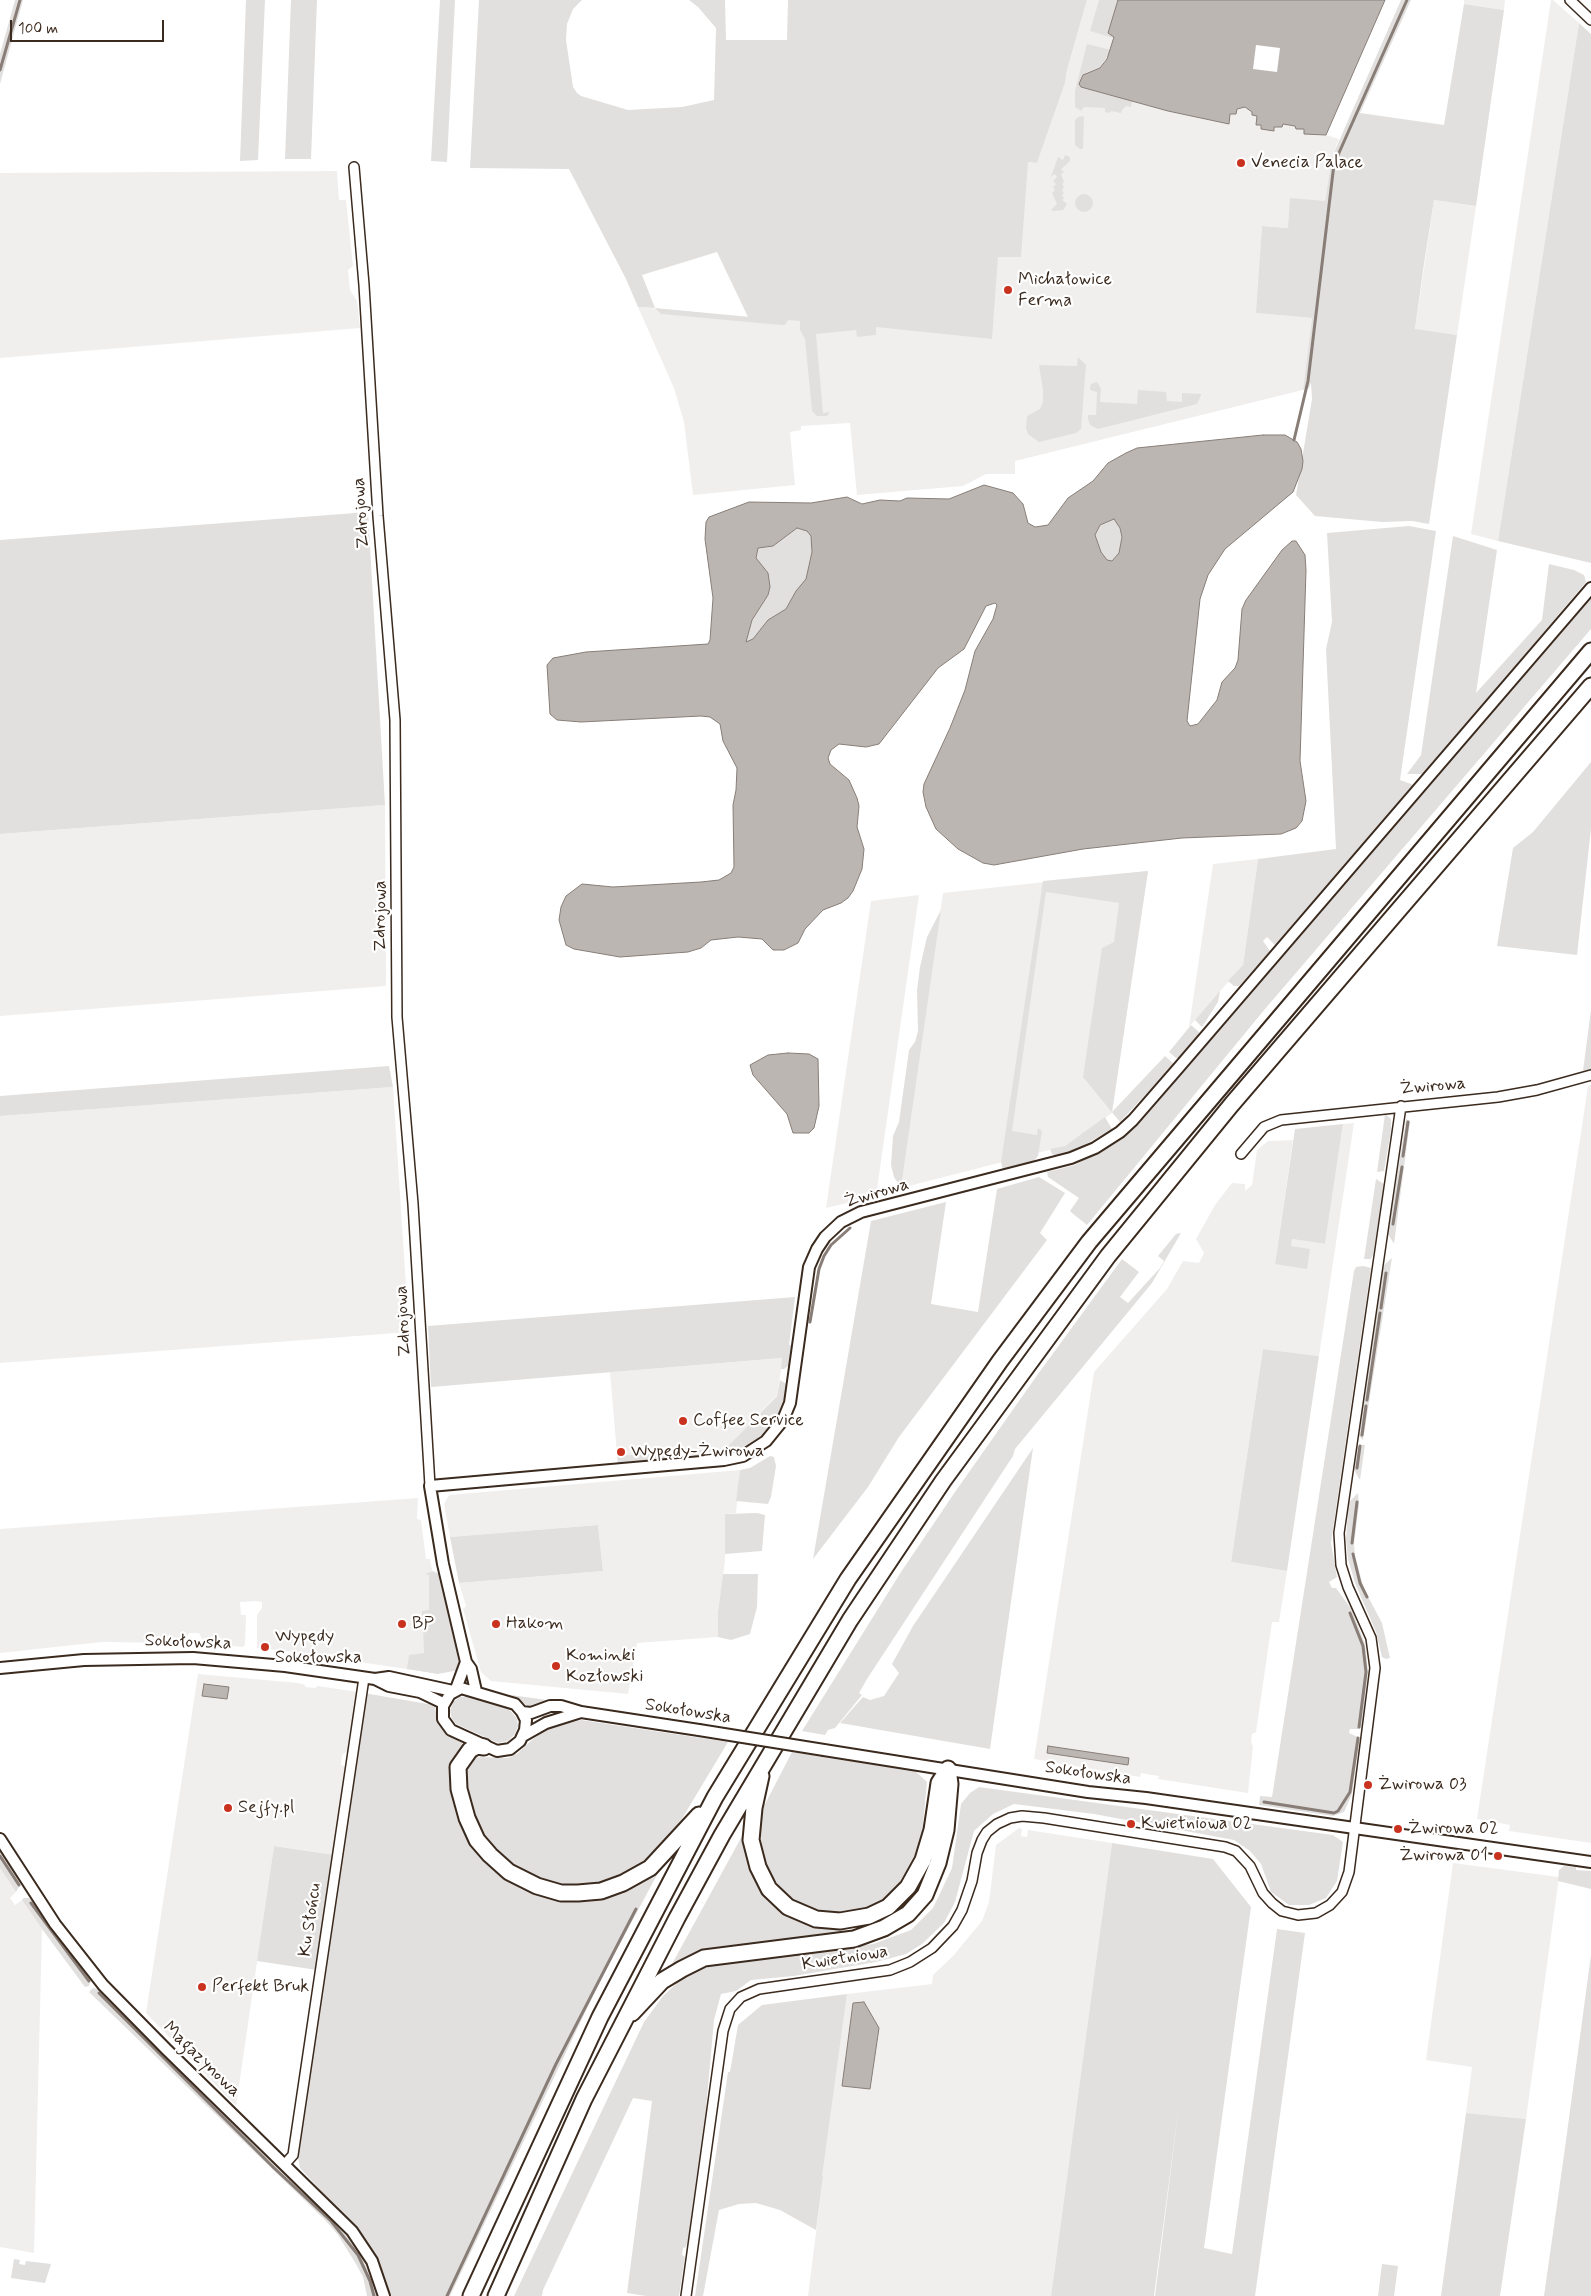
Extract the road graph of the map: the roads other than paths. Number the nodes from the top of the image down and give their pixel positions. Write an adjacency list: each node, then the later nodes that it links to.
1 (1570, 0): 2 (street)
2 (1591, 20)
3 (354, 167): 10 (street, Zdrojowa)
4 (1591, 588): 10 (street, Żwirowa)
5 (1591, 651): 24 (highway)
6 (1591, 686): 22 (highway)
7 (1591, 1075): 8 (street, Żwirowa)
8 (1401, 1106): 9 (street, Żwirowa); 25 (street, Kwietniowa)
9 (1240, 1154)
10 (430, 1486): 11 (street, Zdrojowa)
11 (466, 1662): 15 (street); 16 (street, Zdrojowa)
12 (0, 1668): 13 (street, Sokołowska)
13 (364, 1678): 14 (street, Sokołowska); 29 (street, Ku Słońcu)
14 (375, 1679): 15 (street, Sokołowska); 17 (street, Sokołowska)
15 (454, 1690): 16 (street); 17 (street)
16 (476, 1691): 18 (street)
17 (443, 1703): 21 (street)
18 (522, 1712): 19 (street, Sokołowska); 20 (street)
19 (581, 1712): 20 (street, Sokołowska); 23 (street, Sokołowska, bridge)
20 (523, 1736): 21 (street)
21 (484, 1747): 24 (highway)
22 (764, 1762): 23 (highway); 28 (highway)
23 (948, 1769): 25 (street, Sokołowska); 28 (highway)
24 (715, 1797): 31 (highway)
25 (1354, 1829): 27 (street, Sokołowska); 33 (street, Kwietniowa)
26 (0, 1840): 29 (street, Magazynowa)
27 (1591, 1862)
28 (623, 2021): 32 (highway)
29 (285, 2164): 30 (street, Magazynowa)
30 (384, 2296)
31 (471, 2296)
32 (496, 2296)
33 (686, 2296)

